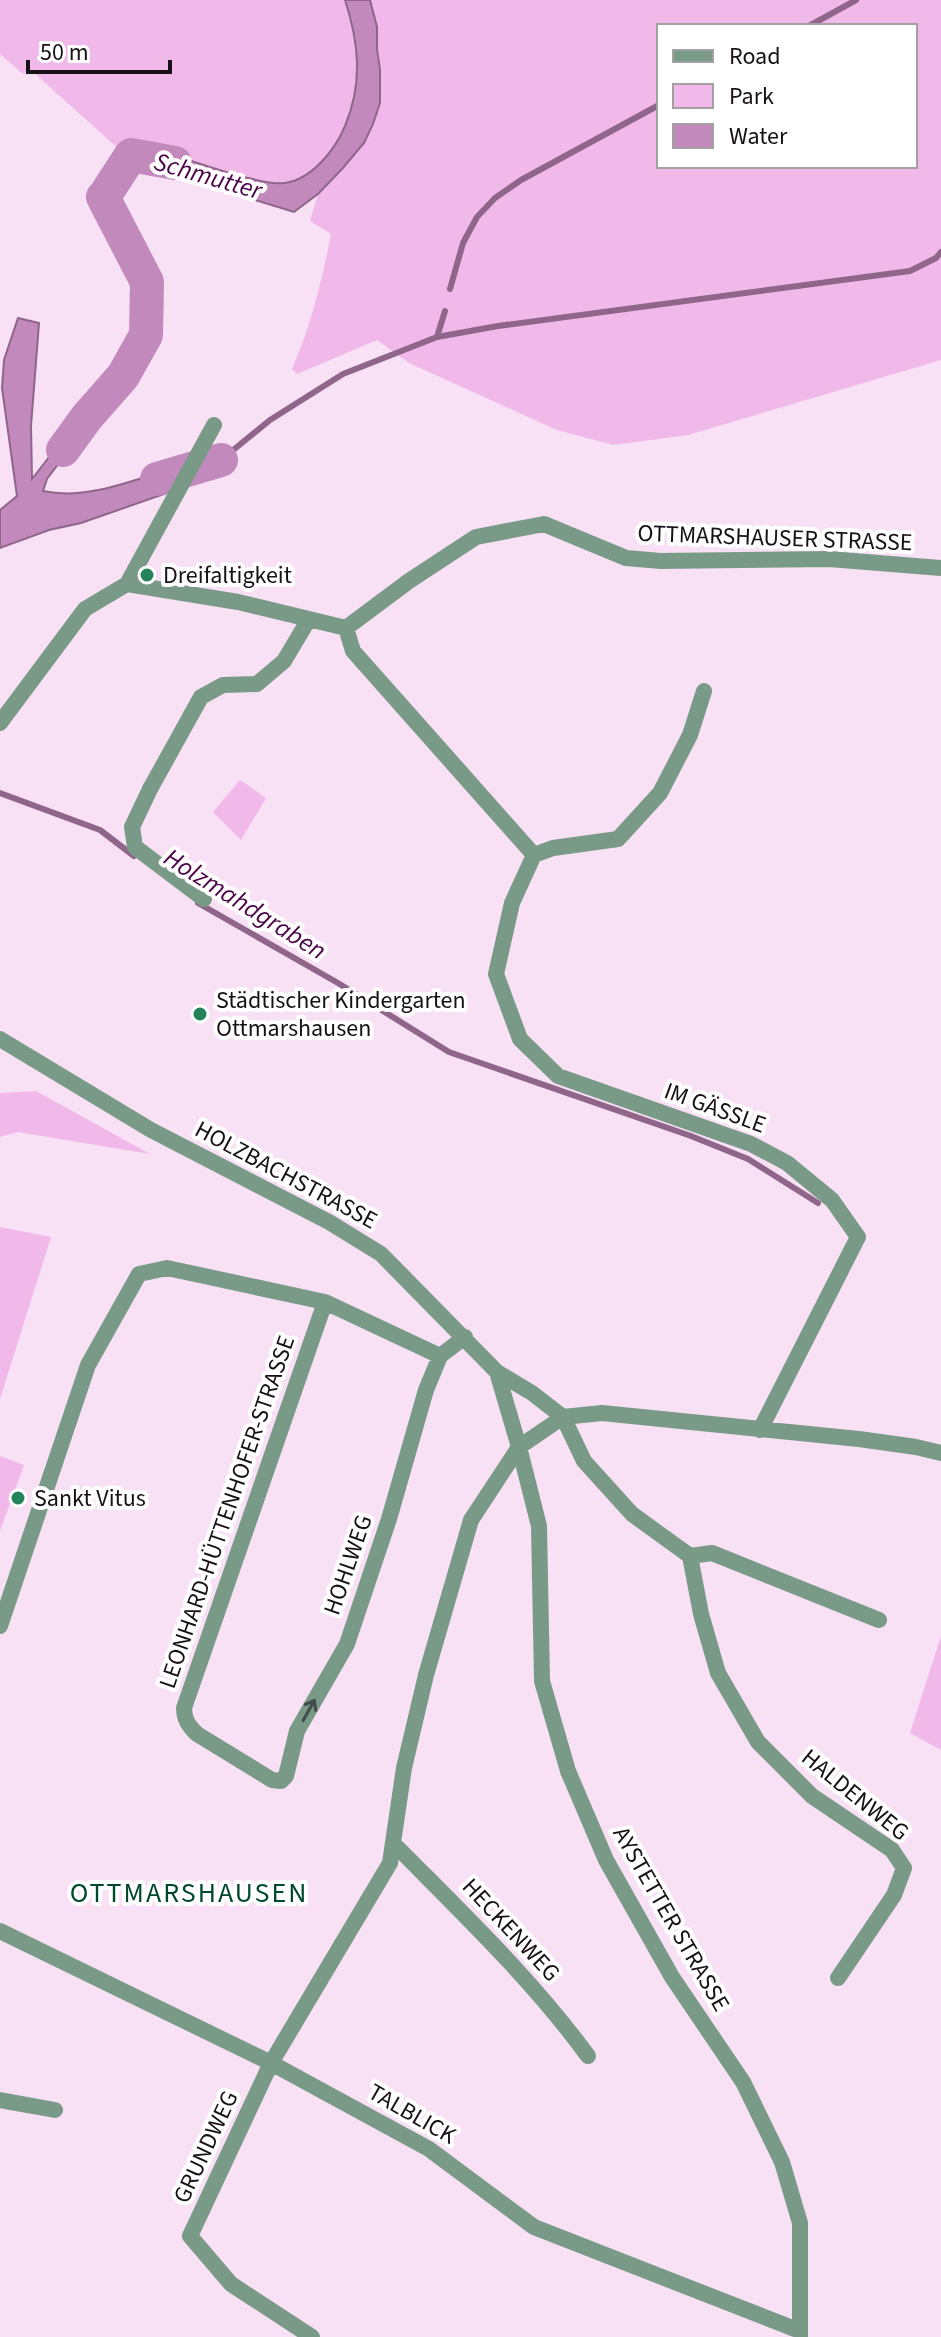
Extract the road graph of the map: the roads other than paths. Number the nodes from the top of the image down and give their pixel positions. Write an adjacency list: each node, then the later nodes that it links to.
1 (214, 425): 3 (street)
2 (941, 568): 5 (street, OTTMARSHAUSER STRASSE)
3 (127, 584): 4 (street); 7 (street)
4 (309, 619): 5 (street); 9 (street)
5 (346, 628): 8 (street)
6 (704, 691): 8 (street)
7 (0, 723)
8 (534, 855): 16 (street, IM GÄSSLE)
9 (204, 899)
10 (0, 1039): 12 (street, HOLZBACHSTRASSE)
11 (325, 1302): 13 (street); 21 (street); 22 (street, LEONHARD-HÜTTENHOFER-STRASSE)
12 (465, 1337): 13 (street); 14 (street, HOLZBACHSTRASSE)
13 (440, 1356): 22 (street, HOHLWEG, one-way to 13)
14 (497, 1372): 15 (street, HOLZBACHSTRASSE); 17 (street, AYSTETTER STRASSE)
15 (563, 1417): 16 (street); 17 (street); 19 (street)
16 (760, 1430): 18 (street)
17 (519, 1447): 23 (street); 30 (street, AYSTETTER STRASSE)
18 (941, 1453)
19 (690, 1556): 20 (street); 25 (street, HALDENWEG)
20 (879, 1620)
21 (0, 1626)
22 (281, 1781)
23 (393, 1843): 26 (street, HECKENWEG); 27 (street)
24 (0, 1931): 27 (street, TALBLICK)
25 (838, 1978)
26 (588, 2056)
27 (271, 2063): 30 (street, TALBLICK); 31 (street, GRUNDWEG)
28 (0, 2100): 29 (street)
29 (55, 2110)
30 (800, 2334)
31 (312, 2337)

